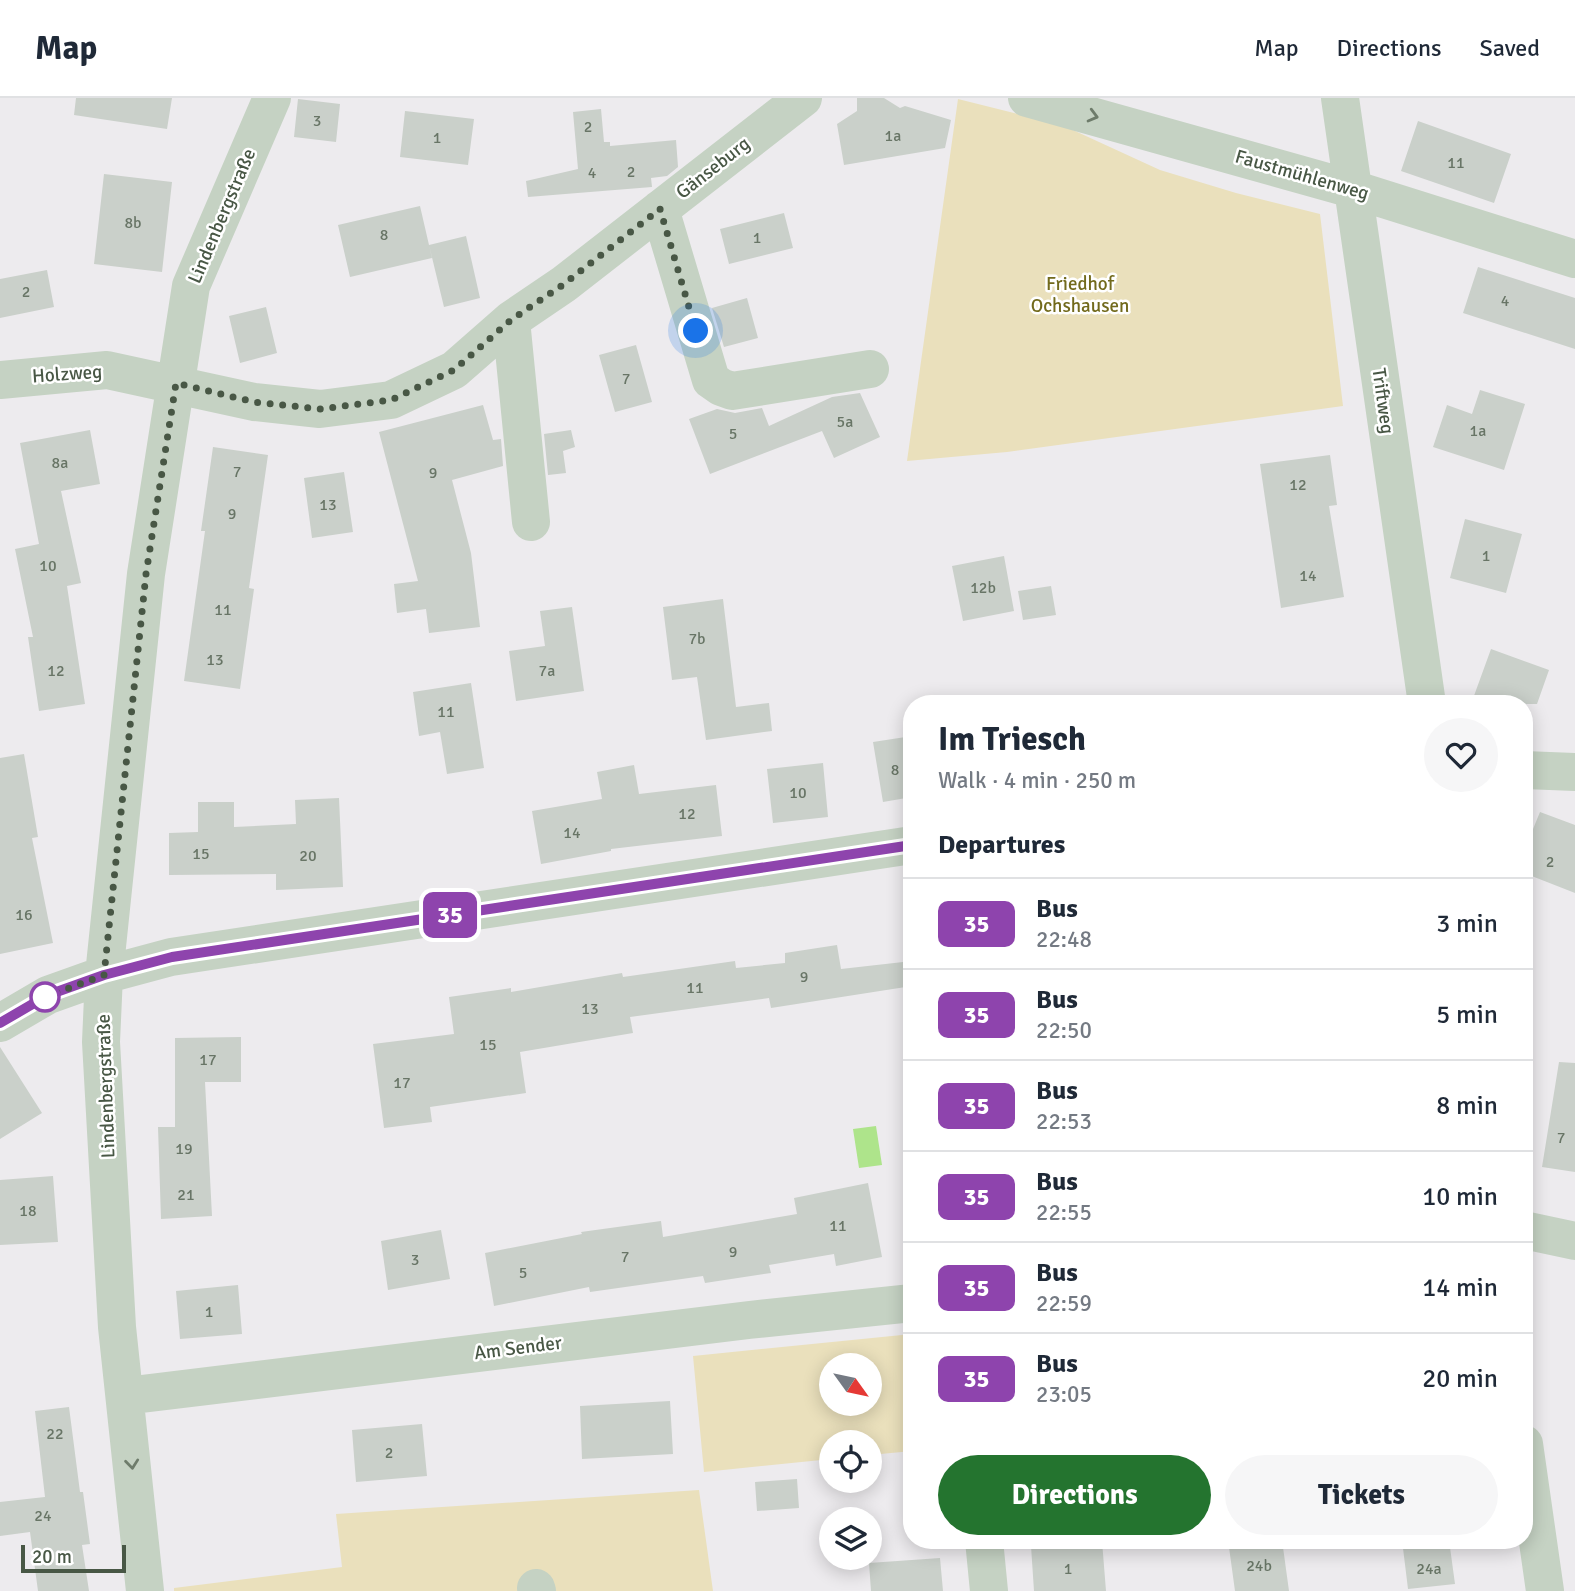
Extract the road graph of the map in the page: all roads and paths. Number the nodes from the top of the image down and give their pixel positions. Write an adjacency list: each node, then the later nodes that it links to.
1 (272, 98): 11 (street, Lindenbergstraße)
2 (803, 98): 6 (street, Gänseburg)
3 (1027, 98): 5 (street, Faustmühlenweg, one-way to 5)
4 (1340, 98): 5 (street, Triftweg)
5 (1352, 188): 7 (street, Faustmühlenweg); 13 (street, Triftweg)
6 (660, 209): 8 (street, Gänseburg); 9 (street)
7 (1575, 259)
8 (511, 320): 11 (street, Gänseburg); 12 (street)
9 (870, 369)
10 (0, 380): 11 (street, Holzweg)
11 (176, 383): 17 (street, Lindenbergstraße)
12 (531, 522)
13 (1426, 695)
14 (1533, 770): 15 (street)
15 (1575, 772)
16 (903, 846): 17 (street)
17 (104, 975): 18 (street); 22 (street, Lindenbergstraße)
18 (0, 1023)
19 (1533, 1232): 20 (street)
20 (1575, 1241)
21 (903, 1304): 22 (street, Am Sender)
22 (125, 1396): 25 (street, Lindenbergstraße, one-way to 25)
23 (1533, 1507): 27 (street)
24 (985, 1549): 26 (street)
25 (145, 1591)
26 (989, 1591)
27 (1545, 1591)

